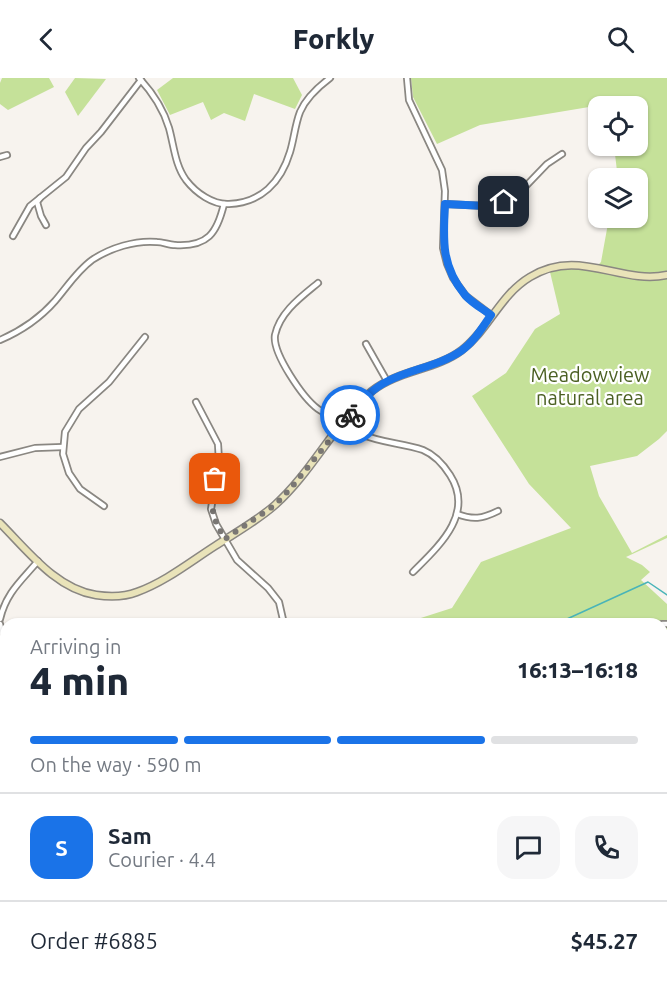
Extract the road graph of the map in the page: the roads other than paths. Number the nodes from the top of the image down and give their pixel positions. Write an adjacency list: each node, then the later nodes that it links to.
1 (330, 78): 8 (street)
2 (407, 78): 9 (street)
3 (140, 79): 7 (street); 8 (street)
4 (7, 154): 6 (street)
5 (562, 154): 9 (street)
6 (0, 157)
7 (42, 196): 10 (street); 11 (street)
8 (224, 204): 16 (street)
9 (445, 204): 14 (street)
10 (46, 225)
11 (13, 236)
12 (667, 275): 14 (street)
13 (318, 284): 20 (street)
14 (491, 315): 18 (street)
15 (145, 337): 21 (street)
16 (0, 340)
17 (366, 344): 18 (street)
18 (387, 381): 20 (street)
19 (196, 402): 27 (street)
20 (344, 423): 25 (street); 27 (street)
21 (63, 447): 22 (street); 23 (street)
22 (0, 457)
23 (104, 506)
24 (498, 511): 25 (street)
25 (457, 514): 29 (street)
26 (0, 523): 28 (street)
27 (225, 539): 28 (street); 31 (street)
28 (39, 561): 30 (street)
29 (413, 572)
30 (1, 618)
31 (283, 618)

